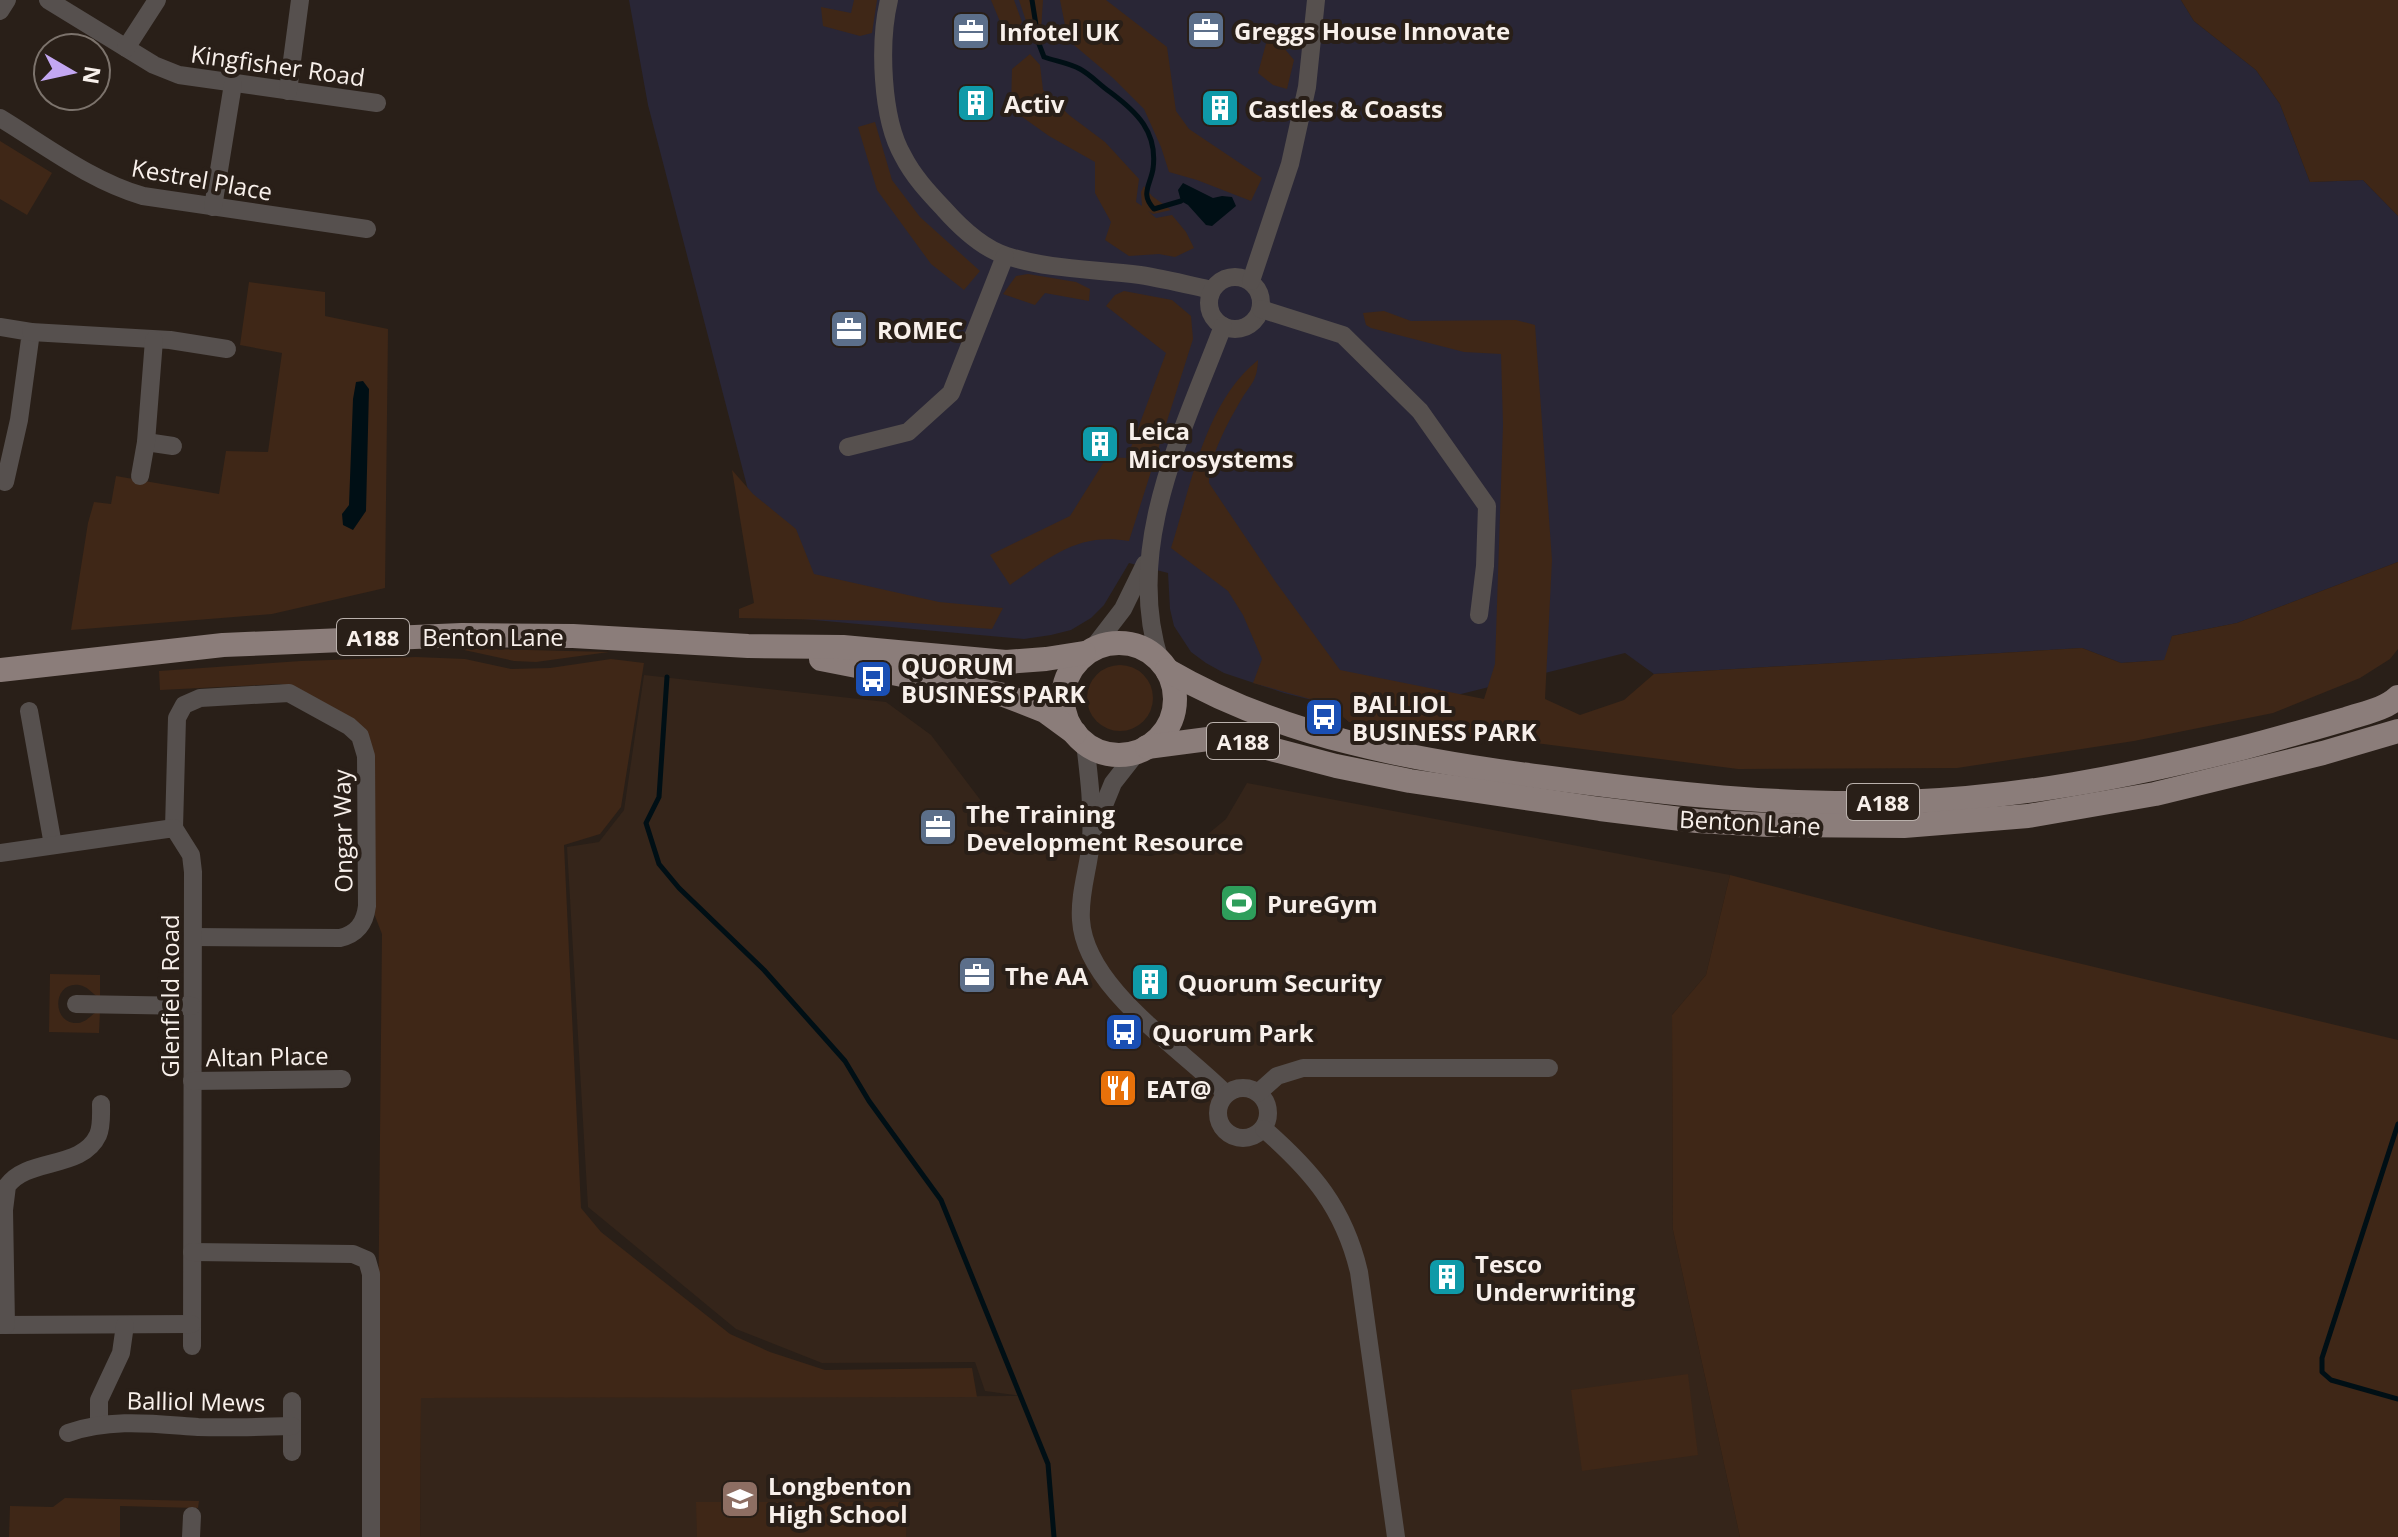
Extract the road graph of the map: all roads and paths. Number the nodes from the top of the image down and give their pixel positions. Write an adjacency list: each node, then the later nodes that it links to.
1 (7, 0): 7 (street)
2 (48, 0): 8 (street, Kingfisher Road)
3 (157, 0): 8 (street)
4 (300, 0): 10 (street)
5 (889, 0): 15 (street)
6 (1316, 0): 16 (street)
7 (0, 11)
8 (126, 48): 9 (street, Kingfisher Road)
9 (233, 84): 10 (street, Kingfisher Road); 13 (street)
10 (288, 91): 11 (street, Kingfisher Road)
11 (377, 103)
12 (0, 118): 13 (street, Kestrel Place)
13 (213, 207): 14 (street, Kestrel Place)
14 (367, 229)
15 (1005, 256): 17 (street); 26 (street)
16 (1251, 281): 17 (street); 18 (street)
17 (1212, 290): 19 (street)
18 (1261, 309): 19 (street); 30 (street)
19 (1223, 326): 29 (street)
20 (0, 327): 21 (street)
21 (31, 332): 22 (street); 28 (street)
22 (154, 340): 23 (street); 24 (street)
23 (227, 349)
24 (146, 442): 25 (street); 27 (street)
25 (173, 446)
26 (848, 447)
27 (140, 476)
28 (5, 482)
29 (1149, 554): 32 (street); 33 (street)
30 (1479, 615)
31 (748, 646): 32 (main road, Benton Lane / A188); 34 (main road, Benton Lane / A188); 38 (main road, Benton Lane / A188)
32 (1089, 651): 33 (main road, A188); 38 (main road)
33 (1164, 666): 35 (main road, Benton Lane / A188); 39 (main road)
34 (0, 670)
35 (2398, 697)
36 (29, 711): 42 (street)
37 (2398, 731): 39 (main road, Benton Lane / A188)
38 (1080, 739): 39 (main road, A188); 41 (street)
39 (1142, 749): 41 (street)
40 (174, 828): 42 (street); 44 (street, Glenfield Road); 44 (street, Ongar Way)
41 (1091, 841): 51 (street)
42 (53, 845): 43 (street)
43 (0, 853)
44 (193, 937): 46 (street, Glenfield Road)
45 (76, 1004): 46 (street)
46 (192, 1006): 49 (street, Glenfield Road)
47 (1549, 1068): 50 (street)
48 (342, 1079): 49 (street, Altan Place)
49 (192, 1081): 54 (street, Glenfield Road)
50 (1258, 1093): 51 (street); 53 (street)
51 (1226, 1094): 53 (street)
52 (101, 1104): 56 (street)
53 (1264, 1129): 67 (street)
54 (192, 1252): 55 (street, Glenfield Road); 66 (street)
55 (192, 1324): 57 (street); 58 (street, Glenfield Road)
56 (3, 1325): 57 (street)
57 (125, 1325): 60 (street, Balliol Mews)
58 (192, 1346)
59 (292, 1401): 61 (street, Balliol Mews)
60 (99, 1424): 61 (street, Balliol Mews); 62 (street, Balliol Mews)
61 (292, 1426): 63 (street, Balliol Mews)
62 (68, 1433)
63 (292, 1452)
64 (192, 1516): 65 (street)
65 (191, 1537)
66 (371, 1537)
67 (1396, 1537)

